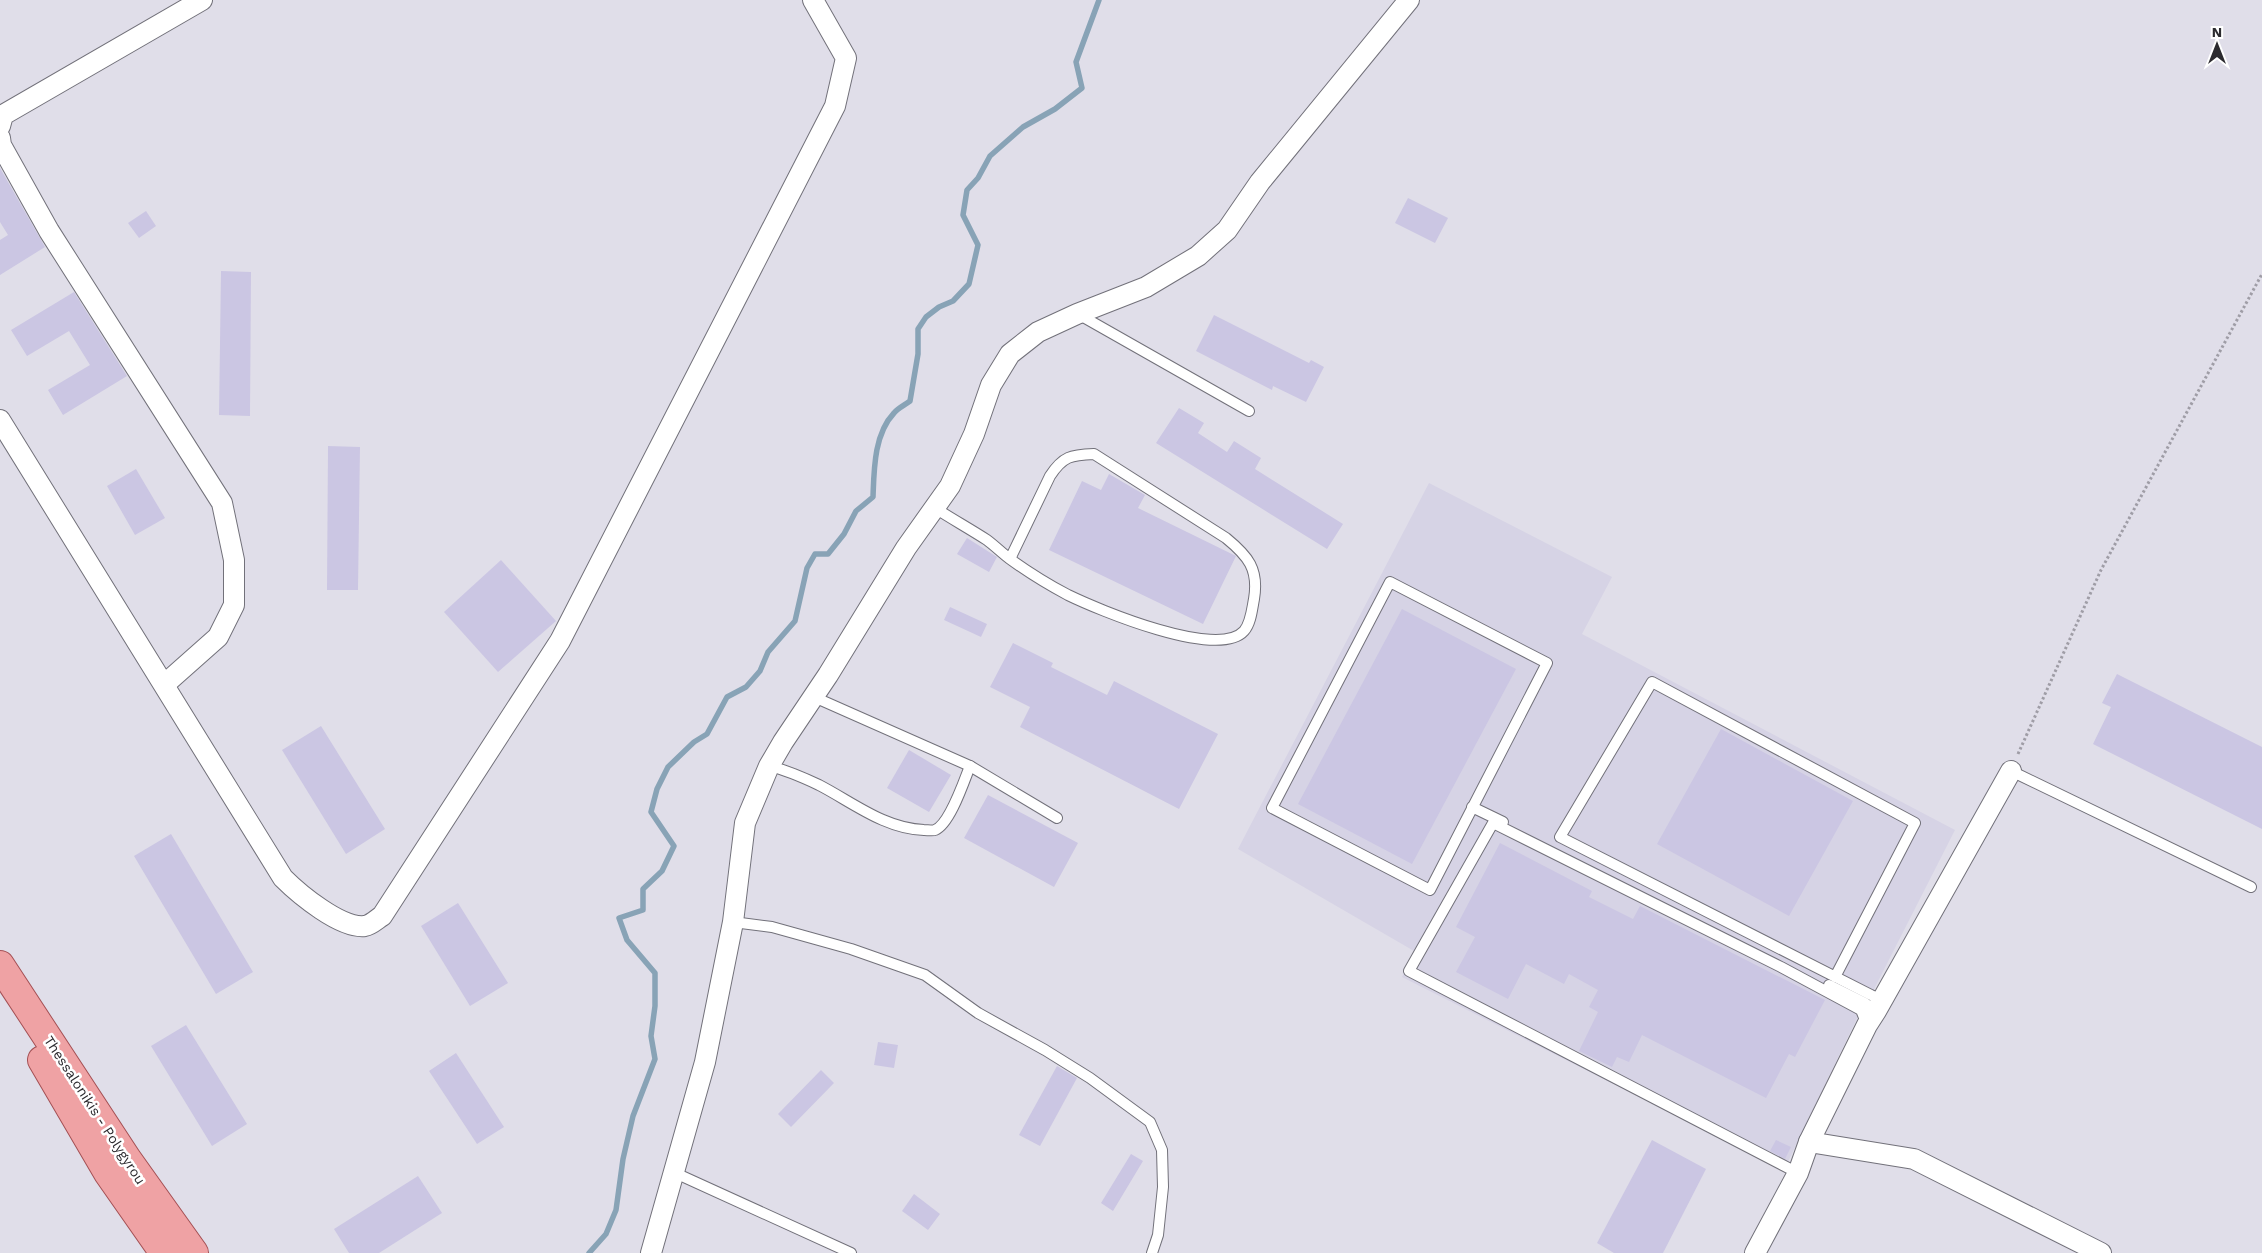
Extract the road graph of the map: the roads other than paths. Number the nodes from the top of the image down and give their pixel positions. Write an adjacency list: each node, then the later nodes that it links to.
1 (202, 0): 4 (street)
2 (813, 0): 11 (street)
3 (1409, 0): 6 (street)
4 (0, 126)
5 (0, 138): 11 (street)
6 (1077, 314): 7 (lane); 9 (street)
7 (1249, 412)
8 (0, 420): 11 (street)
9 (935, 508): 10 (lane); 12 (street)
10 (1010, 559): 10 (lane)
11 (165, 684)
12 (814, 697): 13 (street); 14 (lane)
13 (769, 766): 14 (lane); 19 (street)
14 (970, 766): 17 (lane)
15 (2011, 771): 18 (lane); 23 (street)
16 (1472, 807): 16 (lane); 23 (lane)
17 (1057, 818)
18 (2250, 887)
19 (733, 922): 25 (street); 31 (lane)
20 (0, 965): 28 (main road, Thessalonikis - Polygyrou)
21 (0, 976): 27 (main road, Thessalonikis - Polygyrou)
22 (1835, 977): 22 (lane); 23 (lane)
23 (1875, 1012): 24 (street); 26 (lane)
24 (1809, 1142): 26 (street); 33 (street)
25 (674, 1172): 29 (street); 30 (lane)
26 (1798, 1173): 32 (street)
27 (164, 1253)
28 (194, 1253)
29 (651, 1253)
30 (851, 1253)
31 (1152, 1253)
32 (1755, 1253)
33 (2101, 1253)

